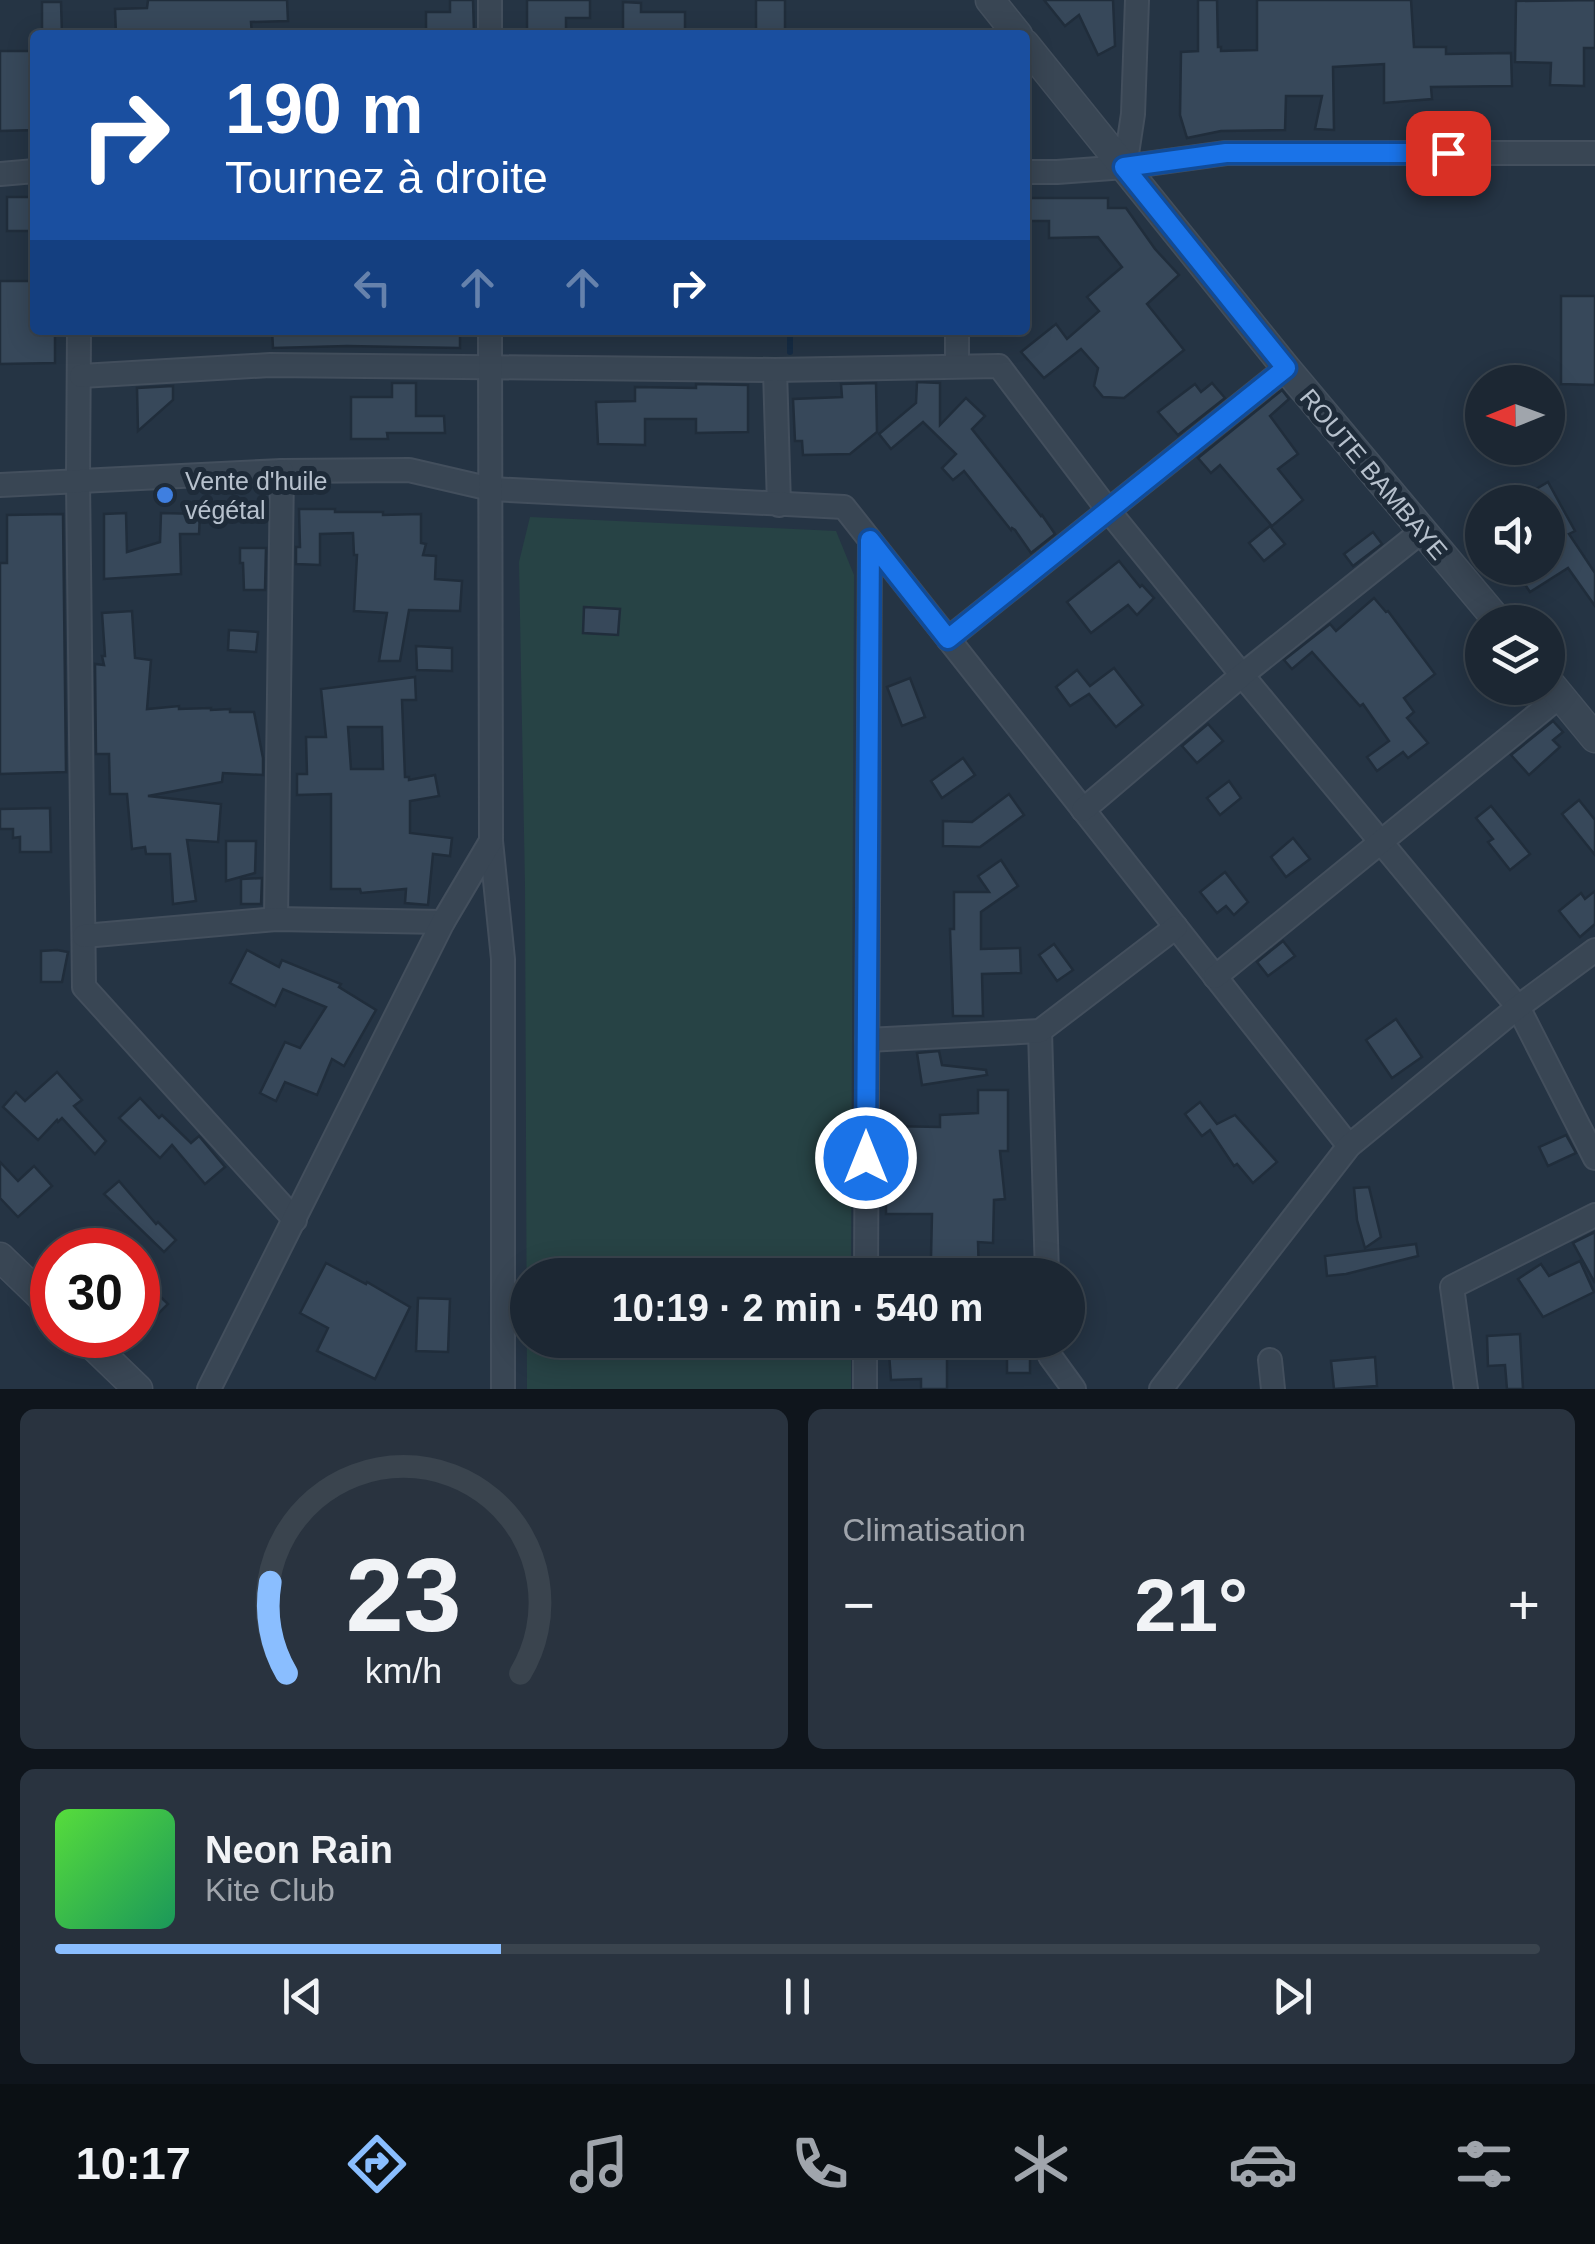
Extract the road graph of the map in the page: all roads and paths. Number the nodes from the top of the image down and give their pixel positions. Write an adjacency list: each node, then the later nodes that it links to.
1 (490, 0): 4 (street)
2 (990, 0): 5 (street)
3 (1137, 0): 8 (street)
4 (490, 30)
5 (1014, 30)
6 (1030, 50): 8 (street, ROUTE BAMBAYE)
7 (1595, 153): 8 (street)
8 (1124, 167): 10 (street); 17 (street, ROUTE BAMBAYE)
9 (30, 171): 11 (street)
10 (1030, 172)
11 (0, 174)
12 (80, 335): 19 (street)
13 (490, 335): 16 (street)
14 (958, 335): 15 (street)
15 (957, 366): 18 (street); 25 (street)
16 (490, 367): 18 (street); 19 (street); 23 (street)
17 (1286, 368): 25 (street); 26 (street, ROUTE BAMBAYE)
18 (775, 370): 24 (street)
19 (80, 376): 21 (street)
20 (282, 471): 21 (street); 23 (street); 37 (street)
21 (78, 480): 22 (street); 40 (street)
22 (0, 485)
23 (490, 488): 24 (street); 35 (street)
24 (779, 505): 27 (street)
25 (1108, 510): 29 (street); 30 (street)
26 (1422, 530): 28 (street, ROUTE BAMBAYE); 30 (street)
27 (870, 540): 29 (street); 45 (street)
28 (1485, 605)
29 (948, 639): 34 (street)
30 (1242, 674): 34 (street); 36 (street)
31 (1565, 702): 33 (street)
32 (1536, 705): 36 (street)
33 (1595, 738)
34 (1083, 810): 39 (street)
35 (491, 841): 38 (street); 60 (street)
36 (1382, 841): 42 (street); 43 (street)
37 (276, 919): 38 (street); 40 (street)
38 (443, 922): 49 (street)
39 (1176, 928): 42 (street); 44 (street)
40 (84, 936): 49 (street)
41 (1595, 950): 43 (street)
42 (1215, 977): 46 (street)
43 (1518, 1006): 46 (street); 47 (street)
44 (1040, 1031): 45 (street); 52 (street)
45 (867, 1040): 51 (street)
46 (1349, 1146): 63 (street)
47 (1595, 1158)
48 (1595, 1215): 65 (street)
49 (295, 1220): 59 (street)
50 (0, 1257): 53 (street)
51 (866, 1258)
52 (1047, 1258)
53 (30, 1286)
54 (106, 1358): 58 (street)
55 (865, 1358): 61 (street)
56 (1051, 1358): 62 (street)
57 (1270, 1360): 64 (street)
58 (138, 1389)
59 (209, 1389)
60 (502, 1389)
61 (865, 1389)
62 (1074, 1389)
63 (1161, 1389)
64 (1273, 1389)
65 (1466, 1389)

